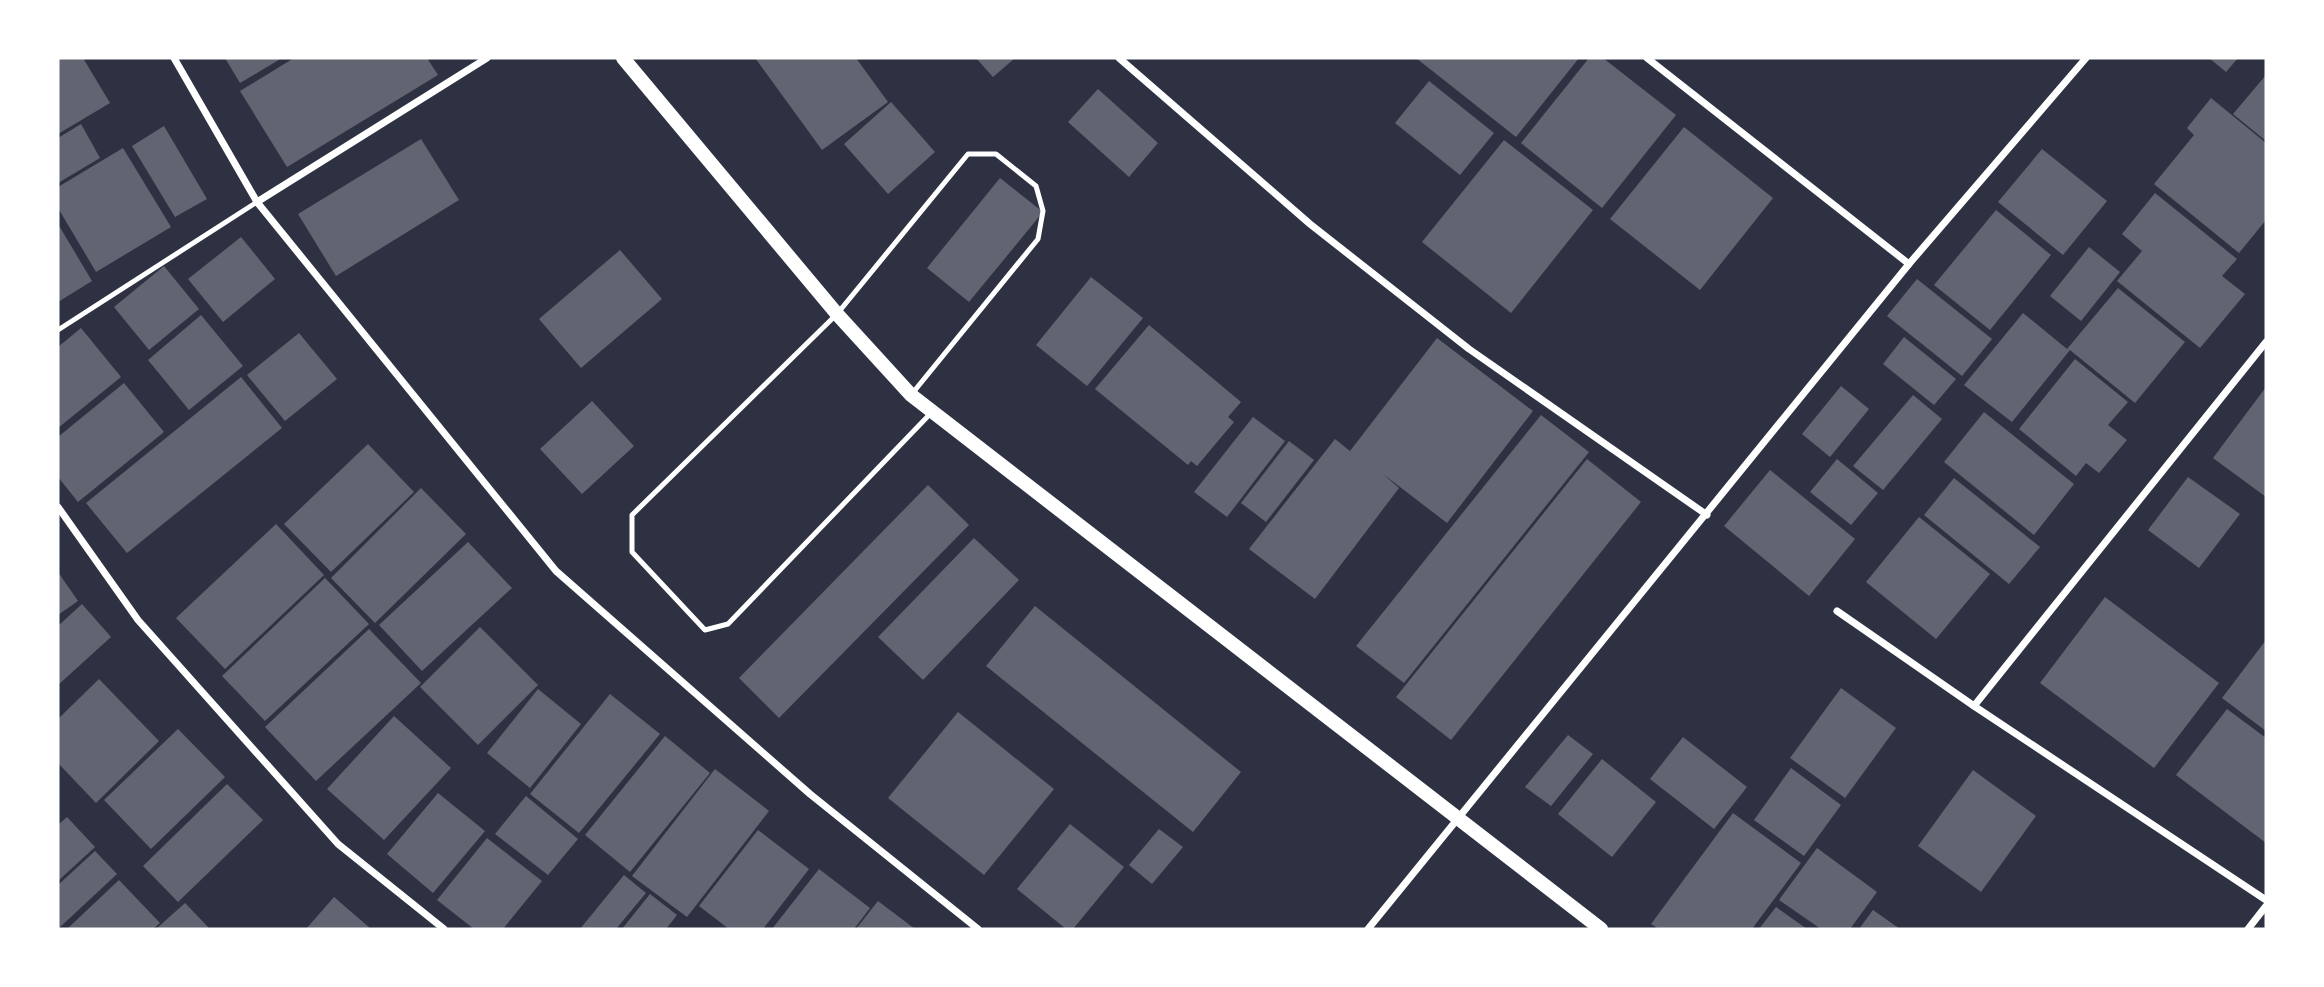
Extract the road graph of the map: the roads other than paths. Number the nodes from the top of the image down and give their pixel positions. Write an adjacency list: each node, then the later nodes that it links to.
1 (174, 58): 7 (street)
2 (487, 58): 7 (street)
3 (623, 58): 9 (main road)
4 (1119, 58): 15 (street)
5 (1647, 58): 8 (street)
6 (2085, 58): 8 (street)
7 (257, 202): 10 (lane); 22 (street)
8 (1909, 264): 15 (street)
9 (837, 314): 12 (main road); 12 (lane); 13 (lane)
10 (58, 330)
11 (2266, 342): 17 (street)
12 (911, 395): 13 (main road)
13 (932, 412): 18 (main road)
14 (58, 508): 21 (street)
15 (1707, 514): 18 (street)
16 (1837, 611): 17 (street)
17 (1974, 706): 19 (street)
18 (1459, 820): 23 (street); 24 (main road)
19 (2266, 900)
20 (2266, 906): 25 (street)
21 (444, 929)
22 (978, 929)
23 (1368, 929)
24 (1601, 929)
25 (2248, 929)

